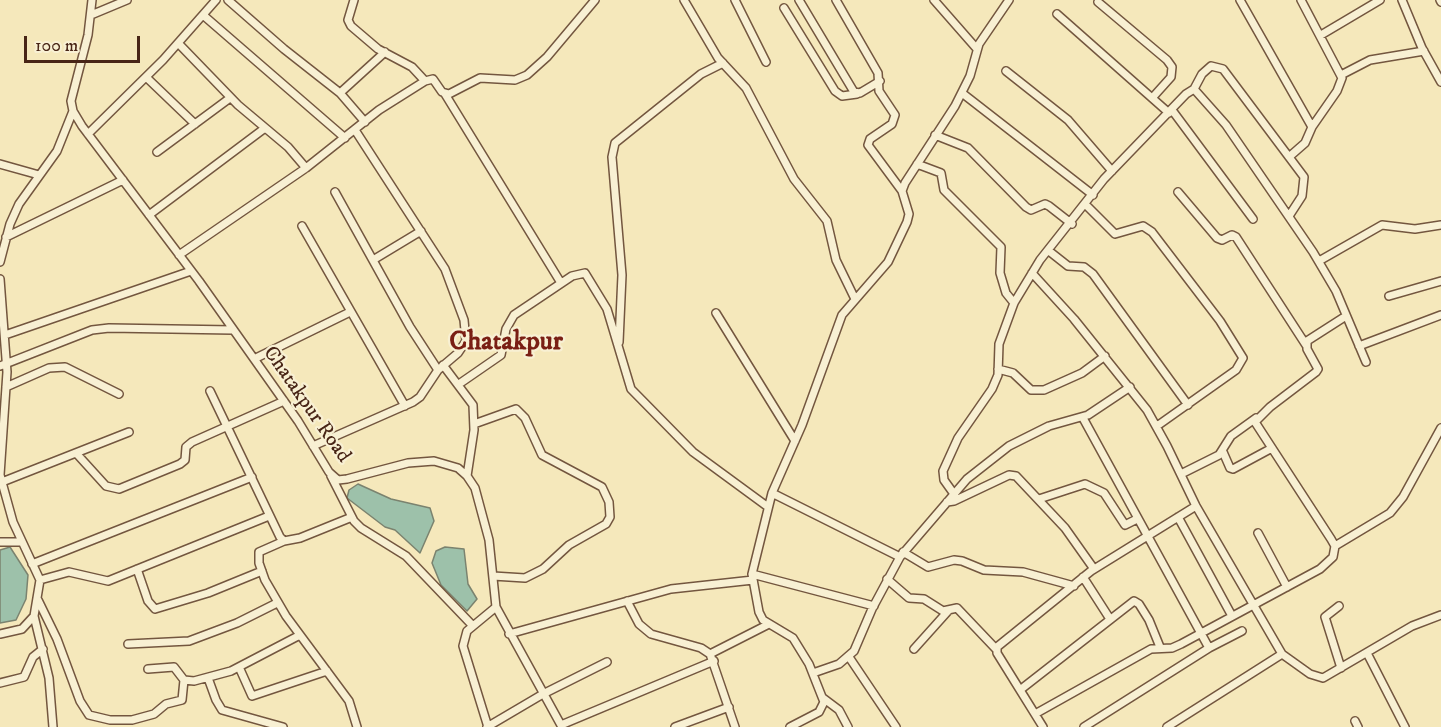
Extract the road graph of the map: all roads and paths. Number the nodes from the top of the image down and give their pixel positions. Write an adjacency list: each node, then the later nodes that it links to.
1 (92, 0): 20 (street)
2 (127, 0): 20 (street)
3 (216, 0): 21 (street)
4 (228, 0): 36 (street)
5 (354, 0): 26 (street)
6 (595, 0): 38 (street)
7 (684, 0): 28 (street)
8 (735, 0): 27 (street)
9 (799, 0): 39 (street)
10 (836, 0): 33 (street)
11 (934, 0): 24 (street)
12 (1009, 0): 24 (street)
13 (1240, 0): 46 (street)
14 (1301, 0): 22 (street)
15 (1380, 0): 22 (street)
16 (1402, 0): 25 (street)
17 (1098, 2): 40 (street)
18 (784, 8): 39 (street)
19 (1056, 14): 40 (street)
20 (91, 15): 42 (street)
21 (203, 15): 23 (street); 51 (street)
22 (1321, 35): 30 (street)
23 (178, 43): 31 (street); 41 (street)
24 (977, 49): 37 (street)
25 (1424, 51): 30 (street); 34 (street)
26 (385, 52): 32 (street); 36 (street)
27 (766, 62)
28 (723, 63): 84 (street); 95 (street)
29 (1006, 71): 57 (street)
30 (1341, 75): 46 (street)
31 (146, 77): 45 (street); 49 (street)
32 (425, 81): 38 (street); 44 (street)
33 (880, 81): 39 (street); 60 (street)
34 (1441, 82)
35 (1194, 89): 43 (street); 53 (street); 66 (street)
36 (340, 93): 44 (street)
37 (962, 93): 50 (street); 63 (street)
38 (445, 94): 82 (street)
39 (857, 94)
40 (1153, 97): 43 (street)
41 (230, 98): 45 (street); 47 (street)
42 (73, 111): 49 (street, Chatakpur Road); 58 (street)
43 (1171, 111): 57 (street); 67 (street)
44 (365, 122): 48 (street)
45 (195, 124): 52 (street)
46 (1312, 127): 53 (street)
47 (265, 128): 56 (street); 65 (street)
48 (355, 130): 51 (street); 71 (street)
49 (88, 134): 59 (street, Chatakpur Road)
50 (935, 135): 55 (street); 68 (street)
51 (345, 138): 56 (street)
52 (157, 152)
53 (1289, 157): 66 (street)
54 (0, 164): 58 (street)
55 (917, 164): 60 (street); 85 (street)
56 (306, 168): 74 (street)
57 (1112, 171): 63 (street)
58 (39, 175): 72 (street)
59 (123, 180): 65 (street, Chatakpur Road); 72 (street)
60 (902, 191): 84 (street)
61 (334, 192): 75 (street)
62 (1178, 192): 93 (street)
63 (1093, 195): 64 (street)
64 (1086, 205): 68 (street); 108 (street)
65 (149, 215): 74 (street, Chatakpur Road)
66 (1289, 216): 76 (street)
67 (1253, 219)
68 (1072, 224): 73 (street)
69 (1441, 225): 76 (street)
70 (302, 226): 87 (street)
71 (421, 231): 75 (street); 100 (street)
72 (6, 237): 77 (street)
73 (1049, 251): 79 (street); 108 (street)
74 (179, 255): 78 (street, Chatakpur Road)
75 (373, 260): 100 (street)
76 (1319, 261): 90 (street)
77 (0, 262)
78 (191, 271): 91 (street, Chatakpur Road); 92 (street)
79 (1032, 273): 85 (street); 96 (street)
80 (0, 279): 86 (street)
81 (1441, 281): 83 (street)
82 (561, 283): 95 (street); 102 (street)
83 (1389, 296)
84 (855, 299): 117 (street)
85 (1014, 303): 101 (street)
86 (1, 307): 92 (street)
87 (350, 312): 97 (street); 109 (street)
88 (716, 313): 117 (street)
89 (1441, 315): 94 (street)
90 (1346, 316): 93 (street); 94 (street)
91 (233, 330): 97 (street, Chatakpur Road); 99 (street)
92 (3, 341): 99 (street)
93 (1306, 345): 111 (street)
94 (1359, 346): 98 (street)
95 (618, 351): 133 (street)
96 (1105, 356): 101 (street); 103 (street)
97 (254, 359): 107 (street, Chatakpur Road)
98 (1366, 362)
99 (3, 365): 104 (street)
100 (441, 367): 102 (street); 109 (street)
101 (998, 369): 129 (street)
102 (459, 384): 112 (street)
103 (1130, 387): 110 (street); 113 (street)
104 (4, 390): 106 (street); 121 (street)
105 (210, 391): 114 (street)
106 (119, 394)
107 (284, 402): 114 (street); 118 (street, Chatakpur Road)
108 (1188, 405): 113 (street)
109 (405, 406): 118 (street)
110 (1083, 418): 129 (street); 137 (street)
111 (1256, 418): 119 (street); 120 (street)
112 (474, 424): 125 (street); 149 (street)
113 (1157, 426): 124 (street)
114 (227, 427): 122 (street); 126 (street)
115 (1441, 428): 143 (street)
116 (129, 432): 122 (street)
117 (795, 441): 128 (street)
118 (314, 446): 123 (street, Chatakpur Road)
119 (1272, 448): 120 (street); 143 (street)
120 (1223, 452): 124 (street)
121 (1, 453): 127 (street)
122 (76, 453): 127 (street)
123 (329, 472): 125 (street, Chatakpur Road); 135 (street)
124 (1181, 474): 132 (street)
125 (467, 476): 149 (street)
126 (252, 477): 134 (street); 145 (street)
127 (2, 482): 142 (street)
128 (772, 493): 133 (street); 144 (street)
129 (954, 494): 131 (street)
130 (1039, 499): 131 (street); 137 (street); 147 (street)
131 (947, 502): 144 (street)
132 (1196, 506): 136 (street); 160 (street)
133 (768, 507): 150 (street)
134 (269, 516): 140 (street); 146 (street)
135 (352, 517): 140 (street); 169 (street)
136 (1178, 517): 139 (street); 166 (street)
137 (1137, 519): 139 (street)
138 (1258, 533): 155 (street)
139 (1146, 536): 147 (street); 171 (street)
140 (284, 541): 148 (street)
141 (0, 542): 142 (street)
142 (21, 542): 145 (street)
143 (1335, 546): 155 (street)
144 (901, 554): 152 (street); 154 (street)
145 (32, 564): 153 (street)
146 (137, 569): 148 (street); 153 (street)
147 (1094, 569): 151 (street)
148 (262, 571): 158 (street)
149 (493, 576): 162 (street)
150 (752, 577): 157 (street); 159 (street); 168 (street)
151 (1083, 577): 154 (street); 167 (street)
152 (887, 579): 159 (street); 163 (street)
153 (40, 580): 156 (street)
154 (1074, 586): 180 (street)
155 (1287, 587): 160 (street)
156 (38, 600): 164 (street); 192 (street)
157 (627, 601): 173 (street); 184 (street)
158 (277, 603): 174 (street); 175 (street)
159 (874, 606): 183 (street)
160 (1252, 606): 166 (street); 182 (street)
161 (1339, 606): 187 (street)
162 (496, 607): 169 (street); 173 (street)
163 (951, 608): 179 (street); 180 (street)
164 (34, 615): 172 (street); 178 (street)
165 (1441, 615): 181 (street)
166 (1232, 616): 171 (street)
167 (1110, 619): 176 (street); 194 (street)
168 (769, 624): 184 (street); 190 (street)
169 (473, 626): 203 (street)
170 (1242, 631): 177 (street)
171 (1201, 633): 176 (street); 177 (street)
172 (0, 634)
173 (509, 634): 195 (street)
174 (300, 635): 186 (street); 189 (street)
175 (128, 644)
176 (1160, 648): 198 (street)
177 (1209, 648): 210 (street)
178 (43, 649): 193 (street); 200 (street)
179 (914, 649)
180 (996, 649): 194 (street)
181 (1366, 653): 187 (street); 212 (street)
182 (1282, 654): 187 (street); 211 (street)
183 (849, 657): 190 (street); 208 (street)
184 (712, 658): 197 (street); 199 (street)
185 (607, 662): 195 (street)
186 (239, 667): 189 (street); 191 (street)
187 (1341, 668)
188 (148, 669): 192 (street)
189 (327, 671): 202 (street)
190 (813, 673): 196 (street)
191 (208, 678): 192 (street); 201 (street)
192 (184, 680)
193 (0, 683)
194 (1020, 690): 198 (street)
195 (543, 694): 199 (street); 203 (street)
196 (823, 698): 206 (street); 207 (street)
197 (729, 707): 204 (street); 205 (street)
198 (1035, 714): 209 (street)
199 (561, 726)
200 (53, 727)
201 (283, 727)
202 (357, 727)
203 (488, 727)
204 (675, 727)
205 (735, 727)
206 (790, 727)
207 (848, 727)
208 (896, 727)
209 (1043, 727)
210 (1084, 727)
211 (1167, 727)
212 (1405, 727)

